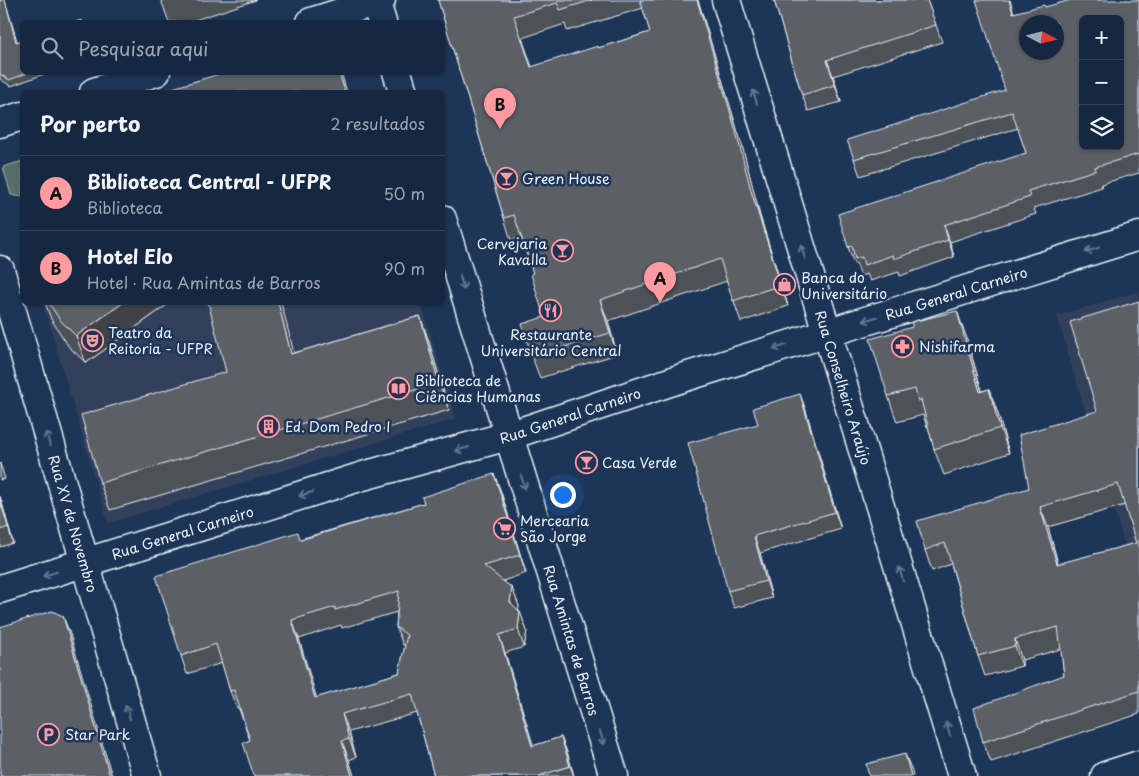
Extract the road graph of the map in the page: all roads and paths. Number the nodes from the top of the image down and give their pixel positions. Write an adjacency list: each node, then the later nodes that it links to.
1 (726, 0): 13 (main road, Rua Conselheiro Araújo, one-way to 1)
2 (378, 6): 3 (main road)
3 (319, 20)
4 (147, 75): 6 (main road)
5 (398, 75): 7 (main road)
6 (100, 90)
7 (402, 90)
8 (20, 117): 9 (main road)
9 (0, 123)
10 (445, 230): 14 (main road, Rua Amintas de Barros, one-way to 14)
11 (1139, 236): 13 (main road, Rua General Carneiro, one-way to 13)
12 (0, 270): 15 (main road, Rua XV de Novembro, one-way to 12)
13 (827, 332): 14 (main road, Rua General Carneiro, one-way to 14); 20 (main road, Rua Conselheiro Araújo, one-way to 13)
14 (508, 436): 15 (main road, Rua General Carneiro, one-way to 15); 19 (main road, Rua Amintas de Barros, one-way to 19)
15 (85, 563): 16 (main road, Rua General Carneiro, one-way to 16); 18 (main road, Rua XV de Novembro, one-way to 15)
16 (0, 589)
17 (1139, 766): 21 (main road)
18 (147, 776)
19 (614, 776)
20 (962, 776)
21 (1105, 776)

